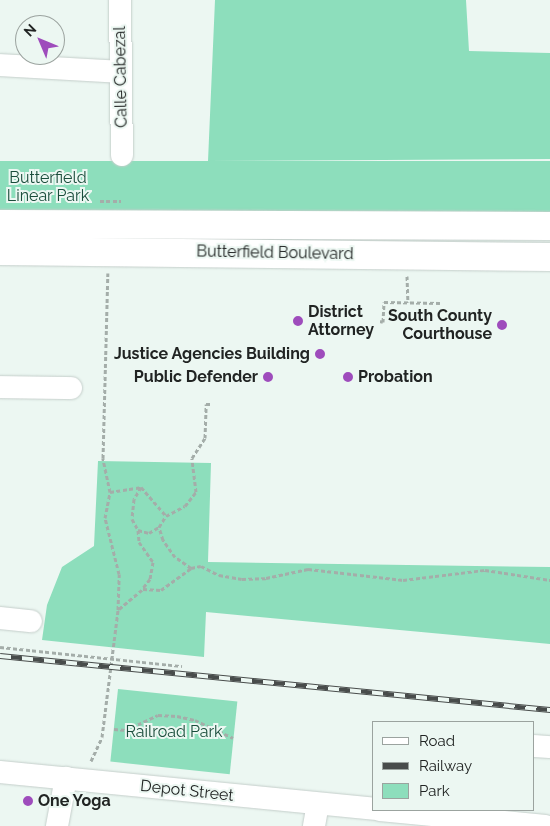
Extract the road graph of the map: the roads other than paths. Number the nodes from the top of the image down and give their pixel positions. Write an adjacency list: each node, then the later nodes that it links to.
1 (120, 0): 3 (street, Calle Cabezal)
2 (0, 65): 3 (street)
3 (121, 72): 4 (street, Calle Cabezal)
4 (122, 155)
5 (0, 224): 6 (main road, Butterfield Boulevard)
6 (550, 226)
7 (0, 251): 8 (main road, Butterfield Boulevard)
8 (550, 257)
9 (0, 388): 10 (street)
10 (71, 388)
11 (0, 618): 12 (street)
12 (31, 621)
13 (535, 746): 14 (street)
14 (550, 748)
15 (0, 772): 16 (street, Depot Street)
16 (66, 778): 17 (street, Depot Street); 20 (street)
17 (318, 804): 18 (street, Depot Street); 21 (street)
18 (372, 809)
19 (390, 811): 22 (street)
20 (57, 826)
21 (314, 826)
22 (545, 826)

